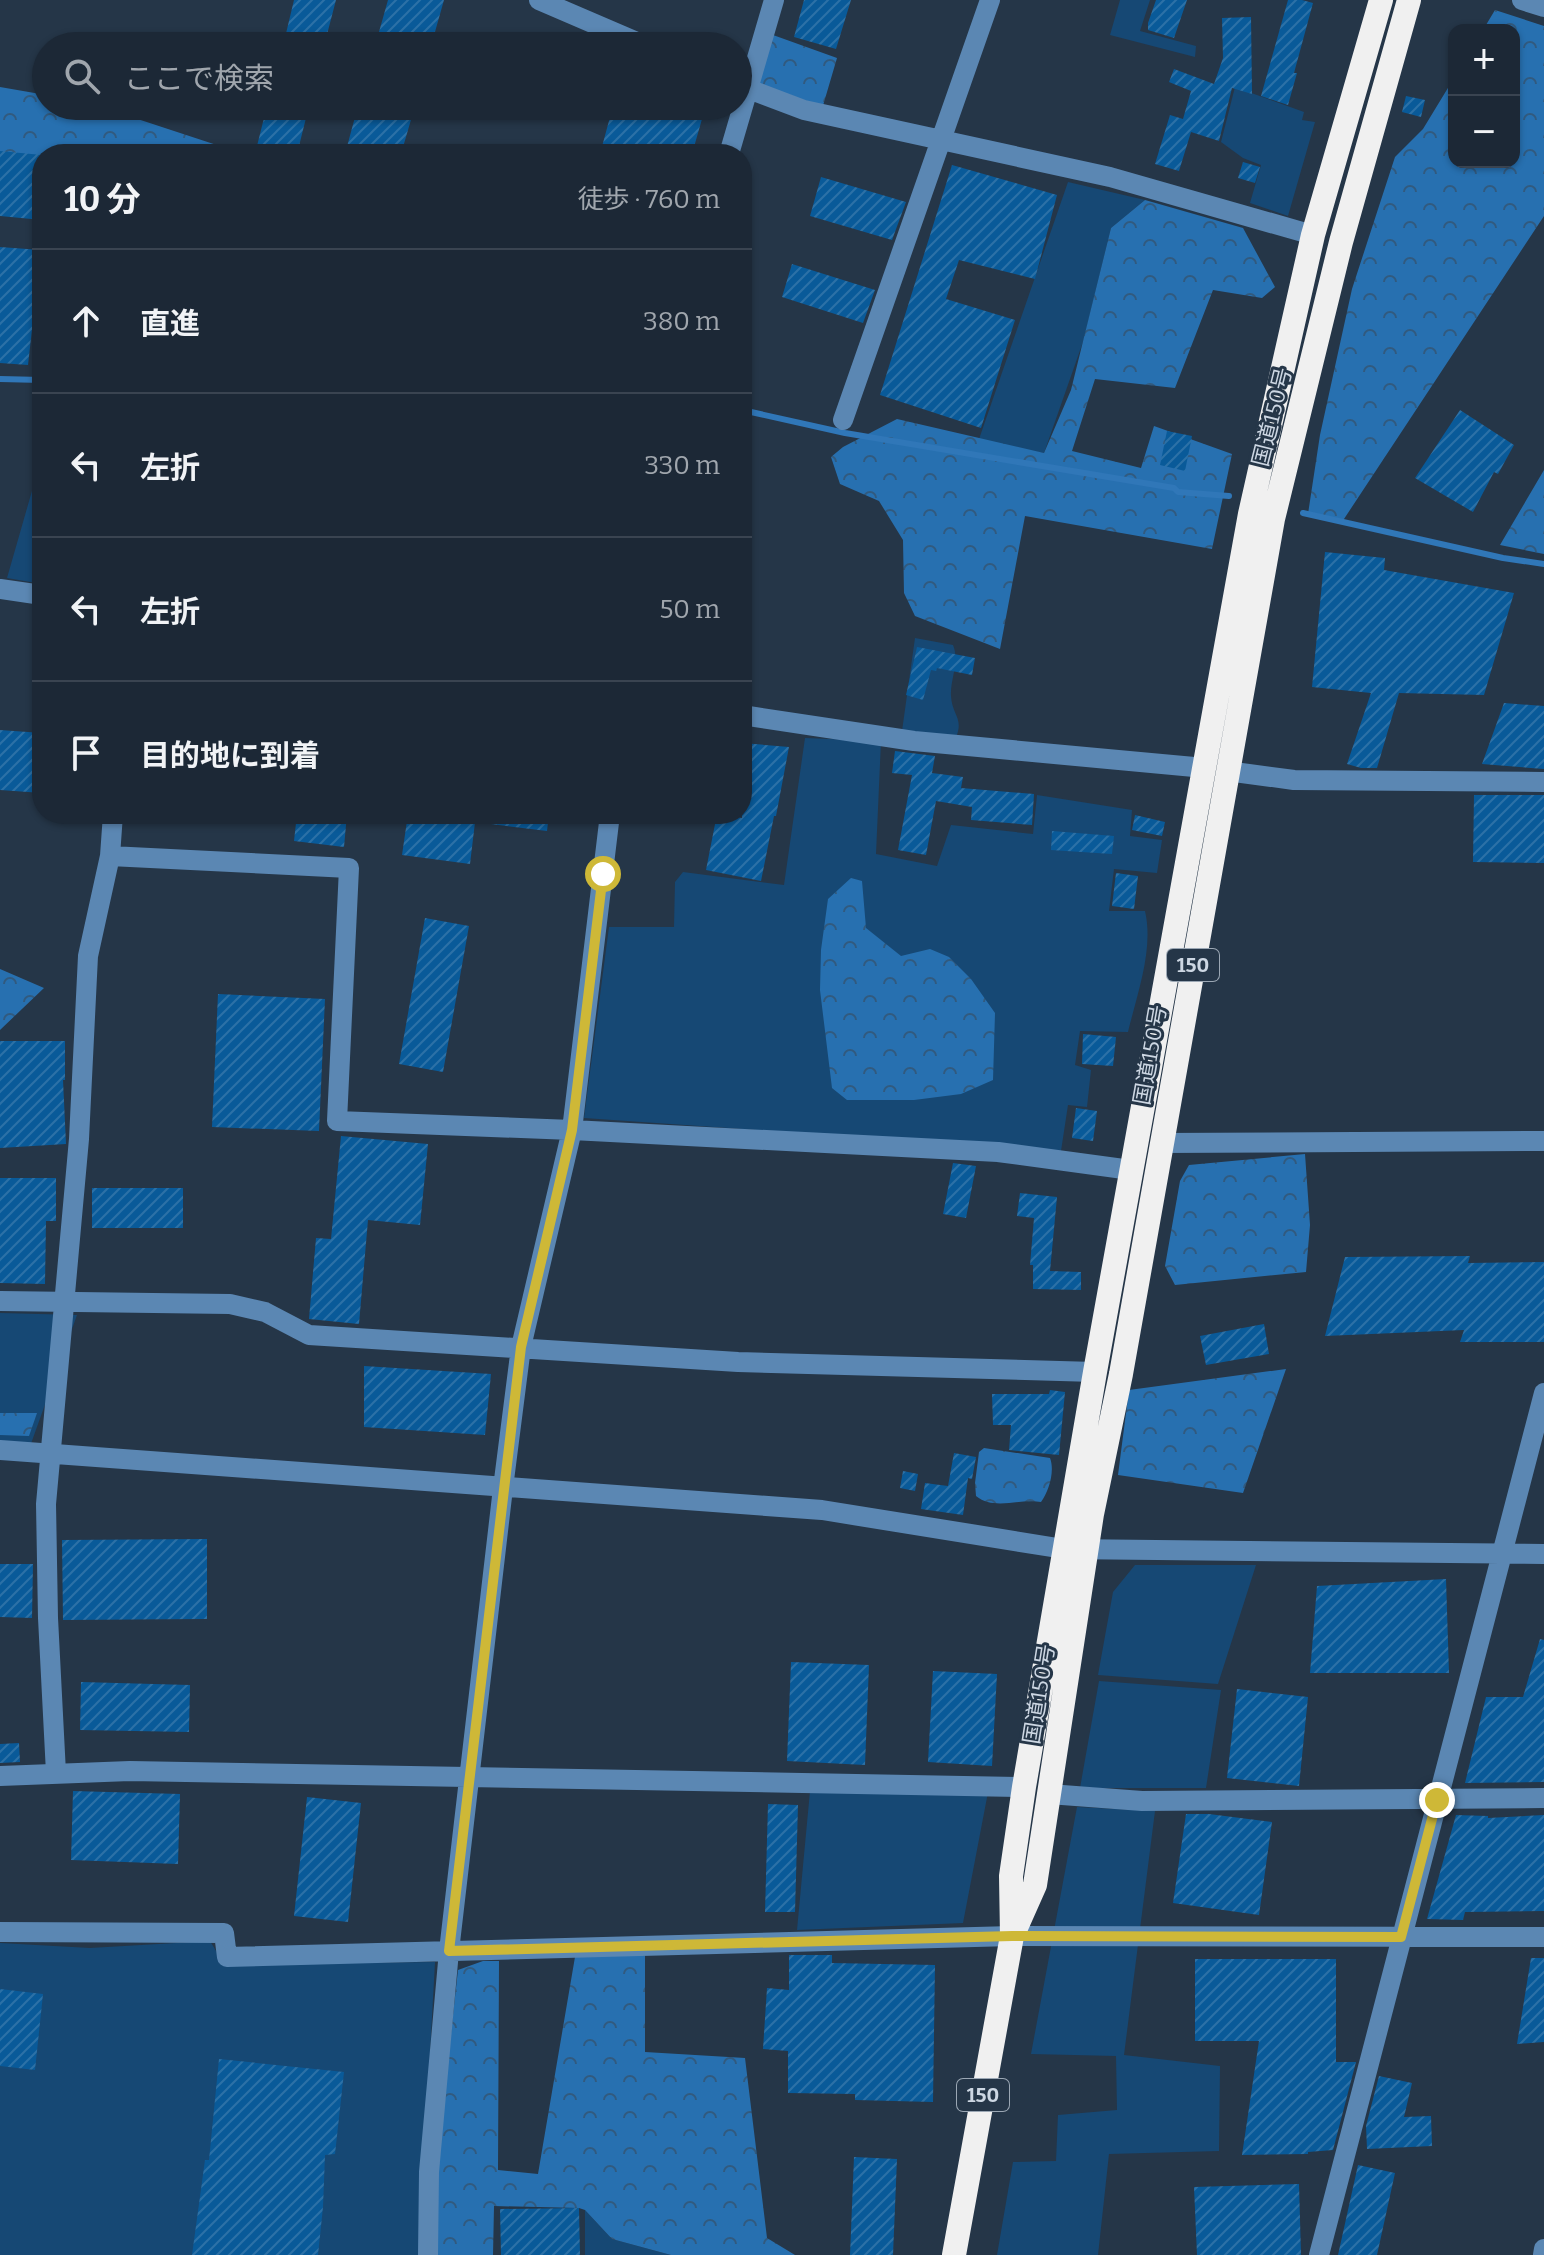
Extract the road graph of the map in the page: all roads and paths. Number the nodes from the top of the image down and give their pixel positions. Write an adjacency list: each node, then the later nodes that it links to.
1 (539, 0): 8 (street)
2 (774, 0): 9 (street)
3 (990, 0): 12 (street)
4 (1381, 0): 14 (highway, 国道150号 / 150)
5 (1409, 0): 19 (highway, 国道150号 / 150)
6 (1522, 0): 7 (street)
7 (1544, 7)
8 (613, 32)
9 (752, 62)
10 (752, 91): 12 (street)
11 (736, 120): 13 (street)
12 (941, 140): 14 (street); 15 (street)
13 (731, 144)
14 (1313, 235): 19 (highway, 国道150号 / 150)
15 (843, 420)
16 (0, 589): 17 (street)
17 (32, 594)
18 (752, 717): 19 (street)
19 (1216, 769): 20 (street); 26 (highway, 国道150号 / 150); 27 (highway, 国道150号 / 150)
20 (1544, 782)
21 (112, 824): 23 (street)
22 (609, 824): 24 (street)
23 (110, 856): 24 (street); 29 (street)
24 (572, 1130): 27 (street); 30 (street)
25 (1544, 1141): 26 (street)
26 (1161, 1143): 36 (highway, 国道150号 / 150)
27 (1131, 1170): 31 (highway, 国道150号 / 150)
28 (0, 1301): 29 (street)
29 (65, 1302): 30 (street); 34 (street)
30 (521, 1347): 31 (street); 35 (street)
31 (1095, 1372): 36 (highway, 国道150号 / 150)
32 (1544, 1393): 37 (street)
33 (0, 1450): 34 (street)
34 (52, 1454): 35 (street); 39 (street)
35 (503, 1488): 36 (street); 41 (street)
36 (1076, 1550): 37 (street); 42 (highway, 国道150号 / 150); 43 (highway, 国道150号 / 150)
37 (1503, 1554): 38 (street); 45 (street)
38 (1544, 1554)
39 (56, 1773): 40 (street); 41 (street)
40 (0, 1776)
41 (469, 1778): 42 (street); 50 (street)
42 (1024, 1787): 47 (highway, 国道150号 / 150)
43 (1049, 1794): 45 (street); 47 (highway, 国道150号 / 150)
44 (1544, 1798): 45 (street)
45 (1437, 1800): 48 (street)
46 (0, 1932): 50 (street)
47 (1012, 1936): 48 (street); 50 (street); 52 (highway, 国道150号 / 150)
48 (1401, 1937): 49 (street); 53 (street)
49 (1544, 1937)
50 (449, 1951): 51 (street)
51 (428, 2255)
52 (954, 2255)
53 (1319, 2255)

